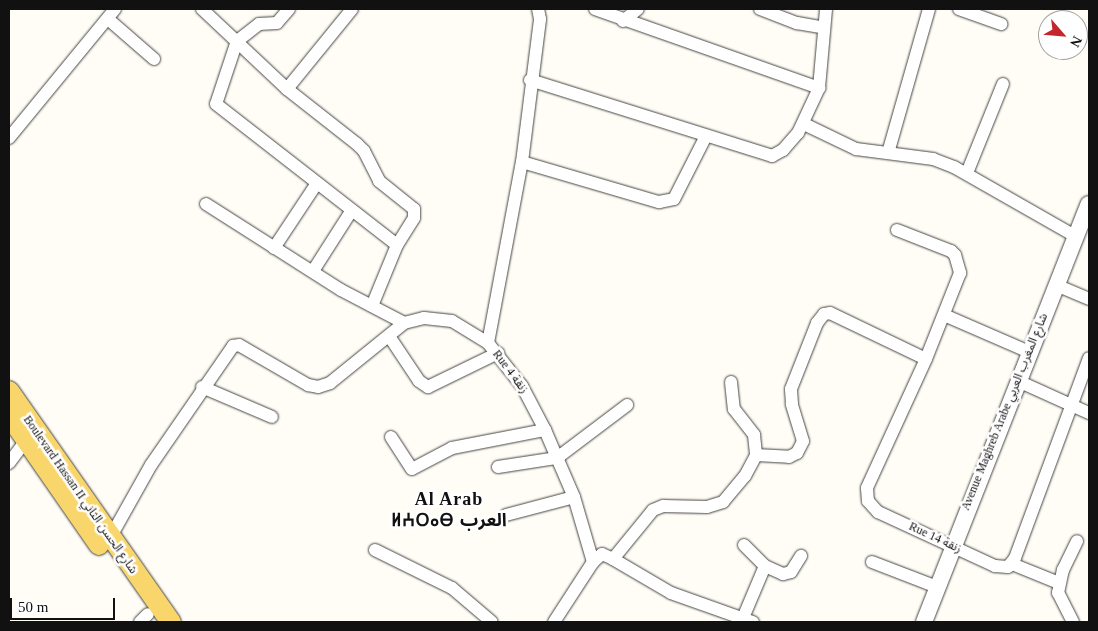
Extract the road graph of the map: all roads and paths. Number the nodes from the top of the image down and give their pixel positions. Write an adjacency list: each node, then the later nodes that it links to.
1 (202, 9): 15 (street)
2 (289, 9): 15 (street)
3 (538, 9): 17 (street)
4 (594, 9): 12 (street)
5 (638, 9): 12 (street)
6 (760, 9): 14 (street)
7 (826, 9): 14 (street)
8 (929, 9): 24 (street)
9 (958, 9): 13 (street)
10 (349, 10): 20 (street)
11 (112, 14): 16 (street); 23 (street)
12 (623, 21): 19 (street)
13 (1001, 24)
14 (824, 28): 19 (street)
15 (238, 41): 20 (street); 27 (street)
16 (154, 59)
17 (530, 80): 22 (street); 25 (street)
18 (1003, 84): 26 (street)
19 (819, 88): 21 (street)
20 (287, 89): 33 (street)
21 (804, 124): 22 (street); 24 (street)
22 (706, 136): 25 (street)
23 (9, 138)
24 (888, 153): 26 (street)
25 (522, 162): 42 (street)
26 (967, 173): 32 (street)
27 (317, 183): 30 (street); 34 (street)
28 (206, 204): 34 (street)
29 (1089, 204): 32 (street, Avenue Maghreb Arabe شارع المغرب العربي)
30 (352, 210): 33 (street); 35 (street)
31 (897, 230): 39 (street)
32 (1075, 236): 36 (street, Avenue Maghreb Arabe شارع المغرب العربي)
33 (397, 245): 38 (street)
34 (274, 248): 35 (street)
35 (313, 270): 38 (street)
36 (1056, 285): 37 (street); 43 (street, Avenue Maghreb Arabe شارع المغرب العربي)
37 (1089, 299)
38 (372, 306): 40 (street)
39 (944, 316): 43 (street); 46 (street)
40 (404, 323): 41 (street); 42 (street, Rue 4 زنقة)
41 (389, 336): 44 (street); 49 (street)
42 (488, 343): 44 (street, Rue 4 زنقة)
43 (1029, 352): 47 (street, Avenue Maghreb Arabe شارع المغرب العربي)
44 (498, 353): 56 (street, Rue 4 زنقة)
45 (1089, 358): 51 (street)
46 (926, 359): 59 (street); 68 (street, Rue 14 زنقة)
47 (1018, 381): 51 (street); 68 (street, Avenue Maghreb Arabe شارع المغرب العربي)
48 (731, 382): 59 (street)
49 (202, 387): 55 (street); 65 (street)
50 (9, 391): 57 (main road, Boulevard Hassan II شارع الحسن الثاني)
51 (1072, 404): 53 (street); 72 (street)
52 (627, 405): 60 (street)
53 (1089, 412)
54 (9, 415): 57 (main road, Boulevard Hassan II شارع الحسن الثاني)
55 (272, 417)
56 (545, 430): 58 (street); 60 (street, Rue 4 زنقة)
57 (31, 434): 61 (street); 65 (main road, Boulevard Hassan II شارع الحسن الثاني); 78 (main road, Boulevard Hassan II شارع الحسن الثاني)
58 (391, 437)
59 (756, 455): 71 (street)
60 (557, 458): 62 (street); 63 (street, Rue 4 زنقة)
61 (9, 463)
62 (498, 468)
63 (574, 496): 64 (street); 73 (street, Rue 4 زنقة)
64 (506, 515)
65 (110, 538): 80 (main road, Boulevard Hassan II شارع الحسن الثاني)
66 (1077, 541): 76 (street)
67 (744, 545): 75 (street)
68 (952, 546): 72 (street, Rue 14 زنقة); 77 (street, Avenue Maghreb Arabe شارع المغرب العربي)
69 (375, 550): 81 (street)
70 (801, 556): 75 (street)
71 (613, 559): 73 (street); 79 (street)
72 (1014, 561): 76 (street, Rue 14 زنقة)
73 (593, 562): 82 (street)
74 (872, 562): 77 (street)
75 (765, 566): 79 (street)
76 (1059, 583): 84 (street)
77 (937, 587): 83 (street, Avenue Maghreb Arabe شارع المغرب العربي)
78 (147, 620)
79 (748, 620)
80 (170, 622)
81 (492, 622)
82 (554, 622)
83 (924, 622)
84 (1073, 622)

